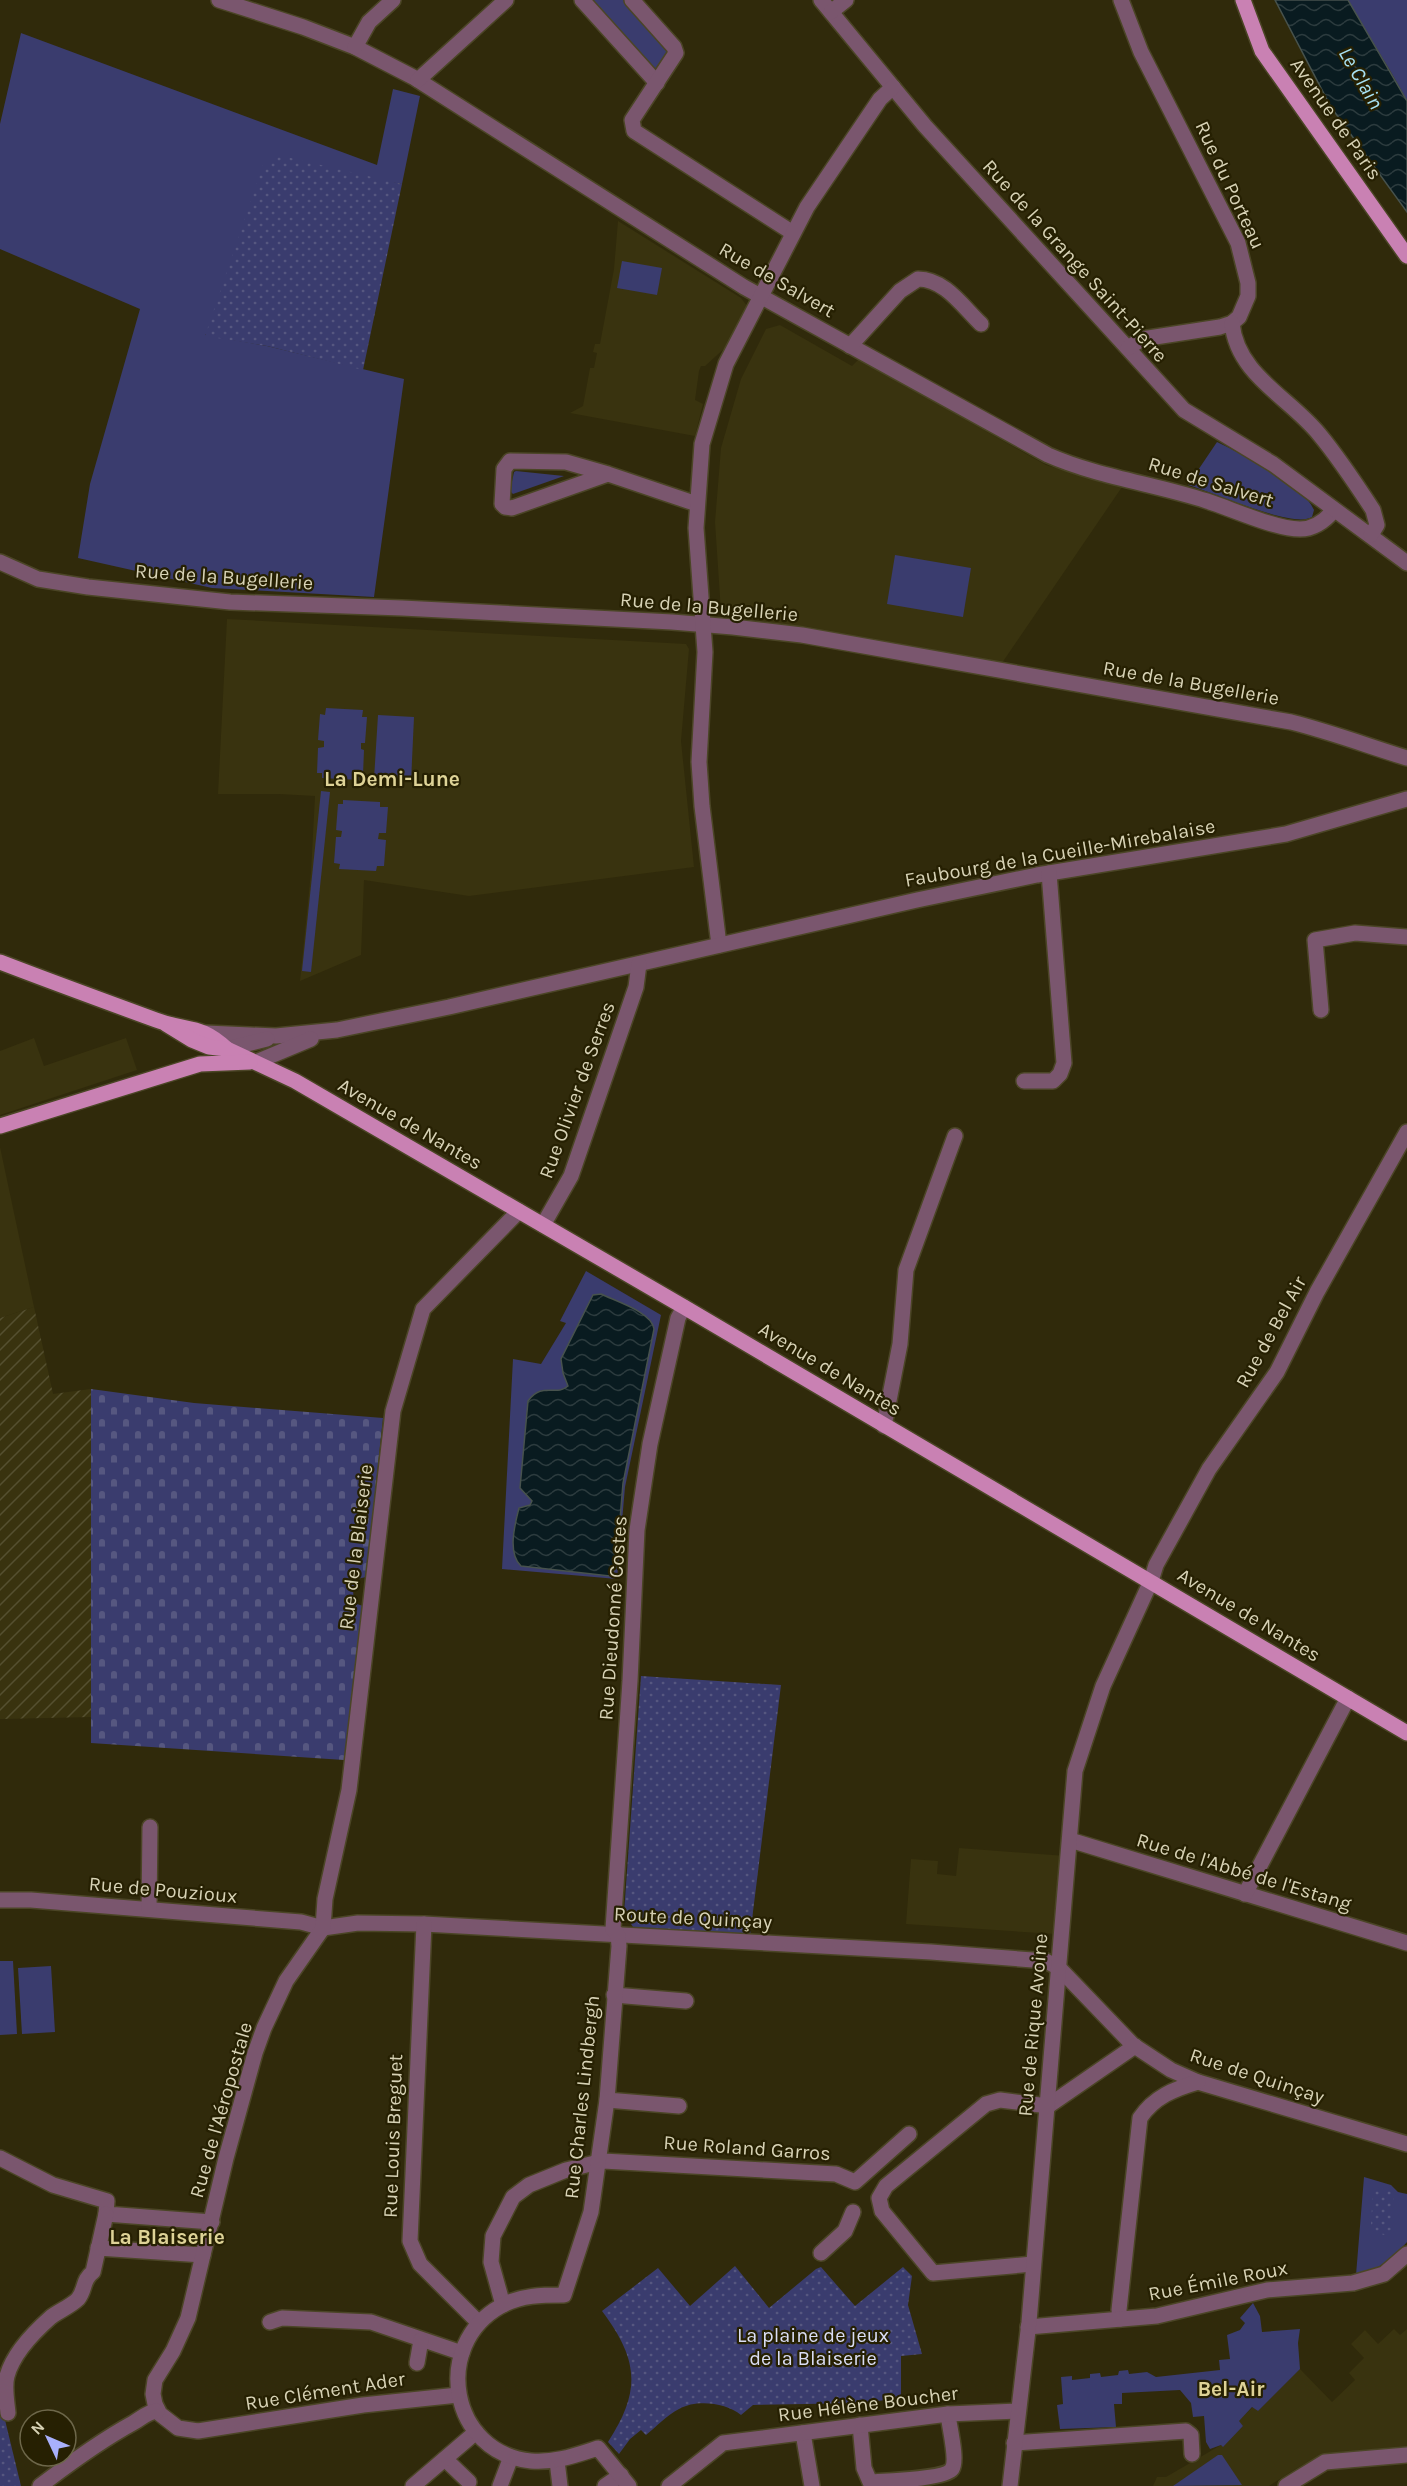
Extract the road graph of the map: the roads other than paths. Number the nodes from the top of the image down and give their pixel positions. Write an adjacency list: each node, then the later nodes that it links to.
1 (219, 0): 10 (street, Rue de Salvert)
2 (393, 0): 10 (street)
3 (506, 0): 11 (street)
4 (582, 0): 12 (street)
5 (632, 0): 12 (street)
6 (846, 0): 9 (street)
7 (1121, 0): 17 (street, Rue du Porteau)
8 (1243, 0): 15 (main road, Avenue de Paris)
9 (826, 6): 13 (street, Rue de la Grange Saint-Pierre)
10 (354, 47): 11 (street, Rue de Salvert)
11 (418, 80): 16 (street, Rue de Salvert)
12 (657, 83): 14 (street)
13 (893, 87): 14 (street); 20 (street, Rue de la Grange Saint-Pierre)
14 (794, 233): 16 (street)
15 (1407, 256)
16 (761, 297): 19 (street, Rue de Salvert); 22 (street)
17 (1232, 323): 20 (street); 24 (street)
18 (981, 324): 19 (street)
19 (850, 345): 23 (street, Rue de Salvert)
20 (1128, 348): 23 (street, Rue de la Grange Saint-Pierre)
21 (608, 474): 21 (street); 22 (street)
22 (697, 504): 27 (street)
23 (1334, 510): 24 (street, Rue de la Grange Saint-Pierre)
24 (1371, 535): 26 (street, Rue de la Grange Saint-Pierre)
25 (0, 562): 27 (street, Rue de la Bugellerie)
26 (1407, 563)
27 (704, 624): 28 (street, Rue de la Bugellerie); 32 (street)
28 (1407, 758)
29 (1407, 799): 30 (street, Faubourg de la Cueille-Mirebalaise)
30 (1049, 873): 32 (street, Faubourg de la Cueille-Mirebalaise); 43 (street)
31 (1407, 937): 35 (street)
32 (719, 945): 34 (street, Faubourg de la Cueille-Mirebalaise)
33 (0, 962): 36 (main road)
34 (639, 964): 37 (street); 48 (street, Rue Olivier de Serres)
35 (1321, 1010)
36 (166, 1024): 38 (main road); 40 (main road)
37 (337, 1030): 39 (street); 41 (street)
38 (206, 1033): 39 (street); 40 (main road)
39 (276, 1036): 40 (street)
40 (227, 1049): 41 (main road, Avenue de Nantes); 42 (main road)
41 (256, 1062): 42 (main road); 47 (main road, Avenue de Nantes)
42 (205, 1063): 44 (main road)
43 (1024, 1081)
44 (0, 1126)
45 (1407, 1132): 51 (street, Rue de Bel Air)
46 (955, 1136): 50 (street)
47 (519, 1211): 48 (main road, Avenue de Nantes); 60 (street, Rue de la Blaiserie)
48 (543, 1225): 49 (main road, Avenue de Nantes)
49 (684, 1307): 50 (main road, Avenue de Nantes); 61 (street, Rue Dieudonné Costes)
50 (884, 1426): 51 (main road, Avenue de Nantes)
51 (1151, 1581): 52 (main road, Avenue de Nantes); 55 (street, Rue de Rique Avoine)
52 (1348, 1698): 53 (main road, Avenue de Nantes); 56 (street)
53 (1407, 1733)
54 (150, 1827): 58 (street)
55 (1070, 1840): 56 (street, Rue de l'Abbé de l'Estang); 63 (street, Rue de Rique Avoine)
56 (1245, 1894): 62 (street, Rue de l'Abbé de l'Estang)
57 (0, 1900): 58 (street, Rue de Pouzioux)
58 (149, 1910): 60 (street, Rue de Pouzioux)
59 (424, 1924): 60 (street, Route de Quinçay); 61 (street, Route de Quinçay); 86 (street, Rue Louis Breguet)
60 (323, 1928): 77 (street, Rue de l'Aéropostale)
61 (618, 1935): 63 (street, Route de Quinçay); 64 (street, Rue Charles Lindbergh)
62 (1407, 1943)
63 (1059, 1968): 66 (street, Rue de Quinçay); 70 (street, Rue de Rique Avoine)
64 (614, 1995): 65 (street); 68 (street, Rue Charles Lindbergh)
65 (686, 2001)
66 (1135, 2046): 67 (street, Rue de Quinçay); 70 (street)
67 (1198, 2082): 72 (street, Rue de Quinçay); 84 (street)
68 (607, 2100): 69 (street); 74 (street, Rue Charles Lindbergh)
69 (679, 2106)
70 (1048, 2106): 82 (street, Rue de Rique Avoine); 82 (street)
71 (909, 2134): 74 (street, Rue Roland Garros)
72 (1407, 2144)
73 (0, 2158): 76 (street)
74 (598, 2161): 83 (street, Rue Charles Lindbergh); 83 (street)
75 (853, 2212): 79 (street)
76 (106, 2214): 77 (street); 78 (street)
77 (212, 2222): 81 (street, Rue de l'Aéropostale)
78 (98, 2248): 81 (street); 94 (street)
79 (821, 2253)
80 (1407, 2254): 84 (street, Rue Émile Roux)
81 (203, 2255): 92 (street, Rue de l'Aéropostale)
82 (1033, 2264): 87 (street, Rue de Rique Avoine)
83 (503, 2305): 86 (street)
84 (1120, 2319): 87 (street, Rue Émile Roux)
85 (270, 2322): 88 (street)
86 (479, 2323): 89 (street)
87 (1028, 2327): 93 (street, Rue de Rique Avoine)
88 (421, 2340): 89 (street); 90 (street)
89 (462, 2353): 91 (street)
90 (417, 2363)
91 (458, 2395): 92 (street, Rue Clément Ader); 97 (street)
92 (157, 2411): 107 (street)
93 (1018, 2411): 95 (street, Rue Hélène Boucher); 99 (street, Rue de Rique Avoine)
94 (8, 2413)
95 (948, 2414): 96 (street, Rue Hélène Boucher); 96 (street)
96 (860, 2425): 98 (street, Rue Hélène Boucher)
97 (476, 2432): 102 (street); 103 (street)
98 (804, 2433): 112 (street, Rue Hélène Boucher); 113 (street)
99 (1014, 2443): 100 (street); 114 (street, Rue de Rique Avoine)
100 (1192, 2454)
101 (1407, 2455): 115 (street)
102 (511, 2457): 104 (street); 109 (street)
103 (445, 2459): 106 (street); 108 (street)
104 (556, 2461): 105 (street); 110 (street)
105 (625, 2481): 111 (street)
106 (469, 2482)
107 (40, 2486)
108 (414, 2486)
109 (500, 2486)
110 (560, 2486)
111 (605, 2486)
112 (669, 2486)
113 (812, 2486)
114 (1010, 2486)
115 (1286, 2486)

